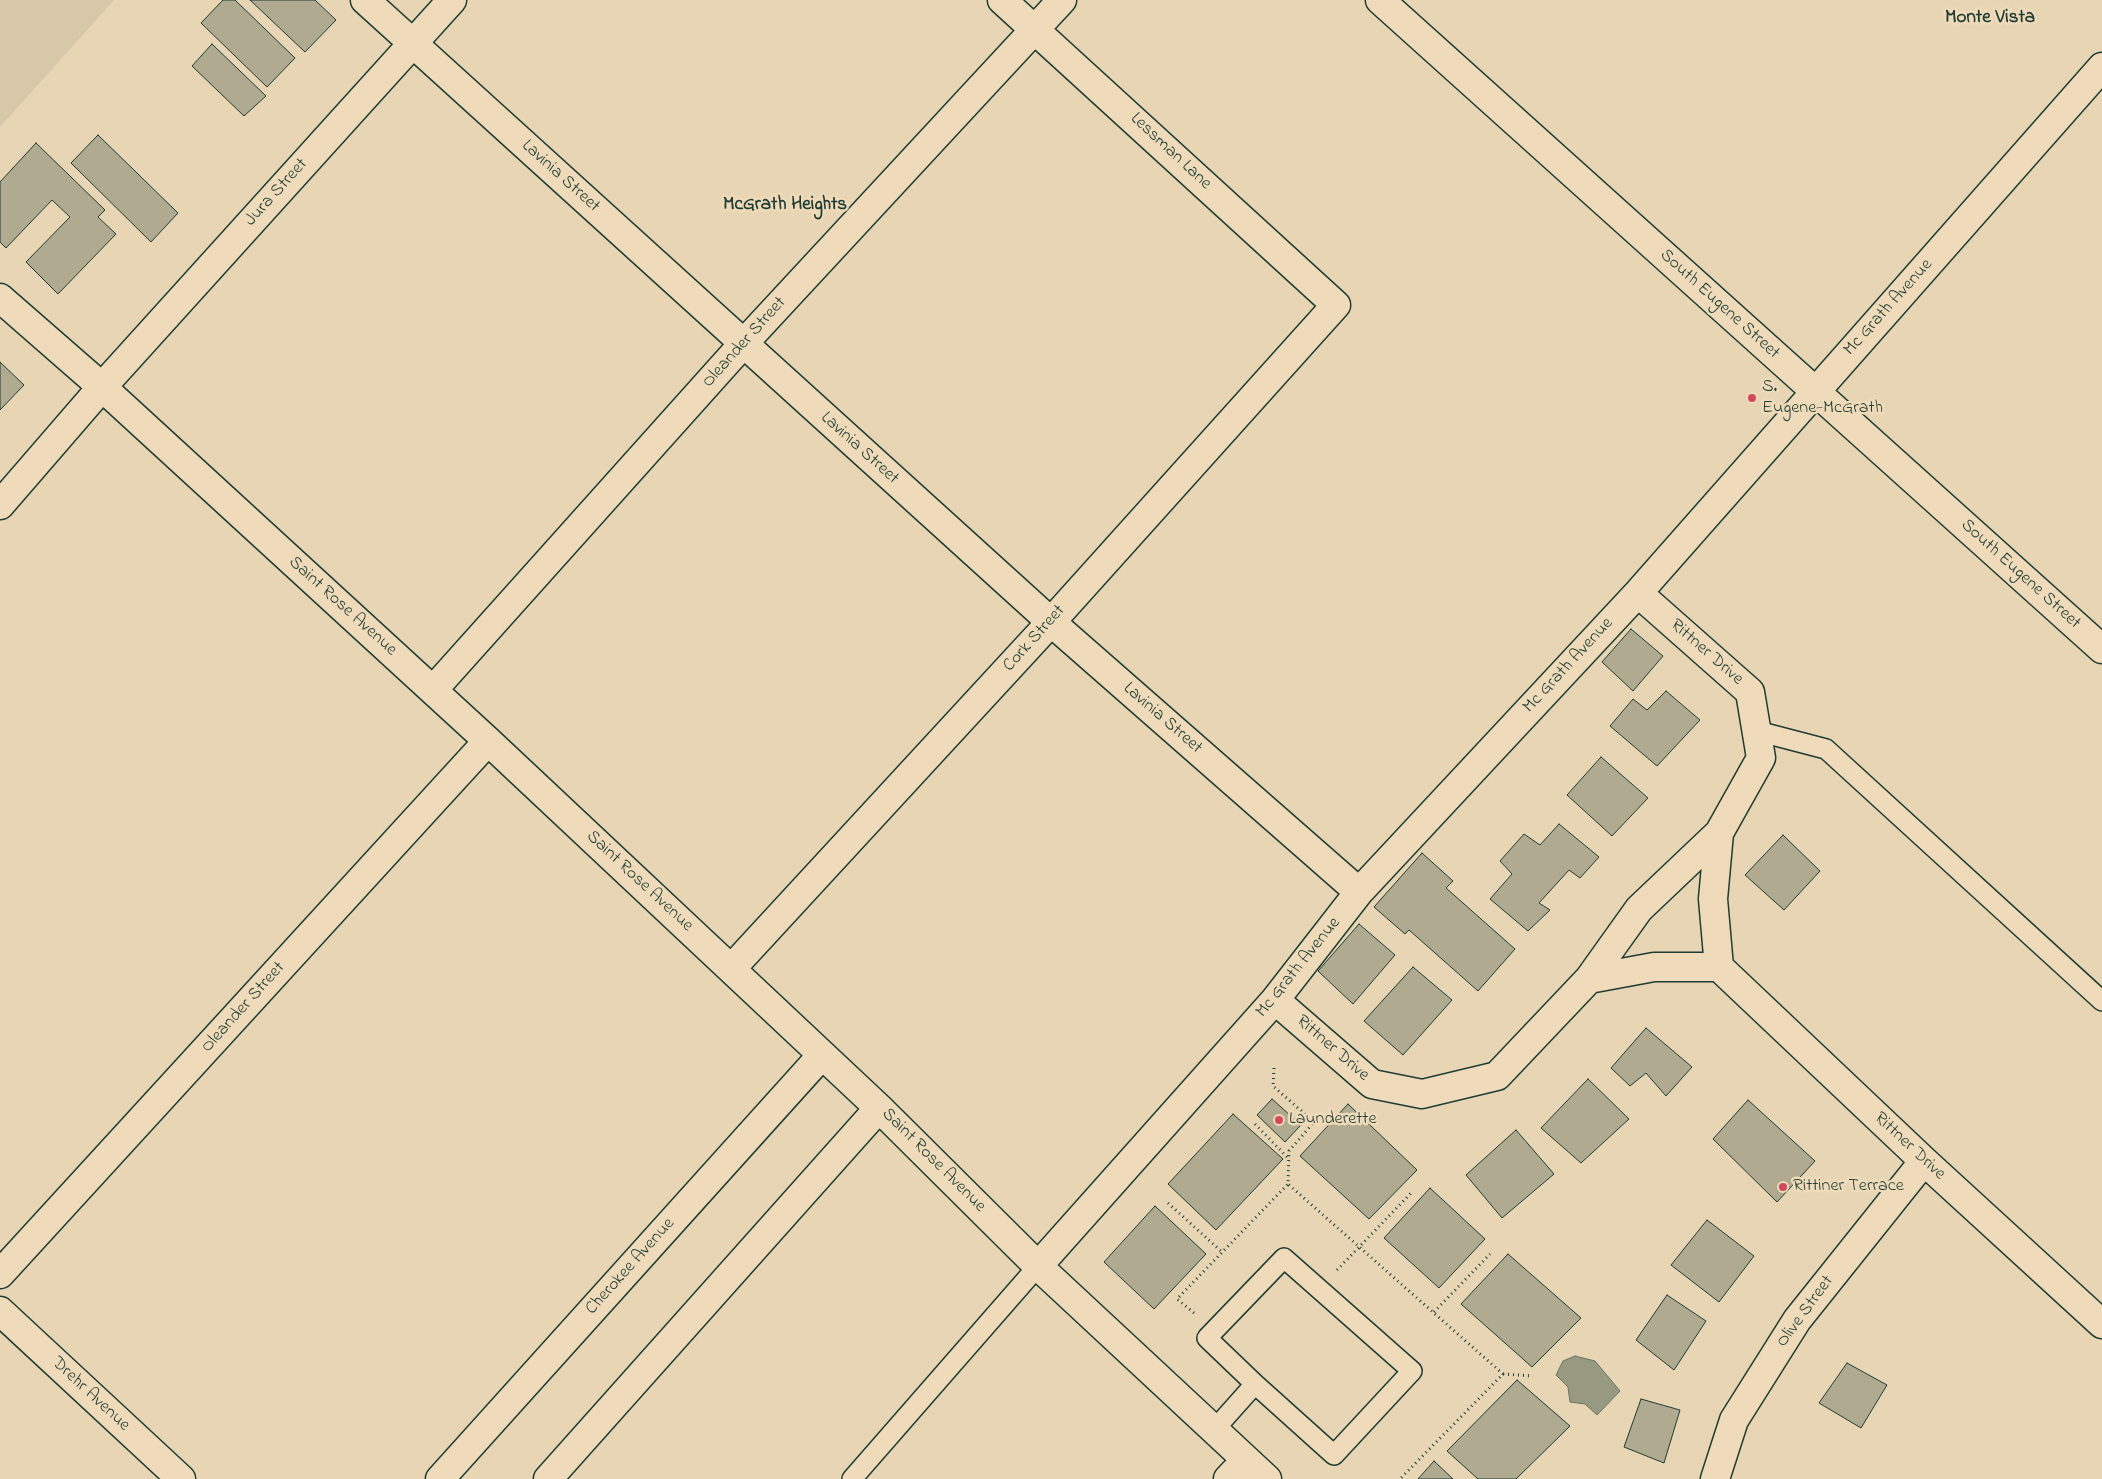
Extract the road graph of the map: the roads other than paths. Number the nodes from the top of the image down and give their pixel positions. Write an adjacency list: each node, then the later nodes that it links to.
1 (365, 0): 7 (street, Lavinia Street)
2 (452, 0): 7 (street, Jura Street)
3 (1002, 0): 6 (street, Lessman Lane)
4 (1062, 0): 6 (street, Oleander Street)
5 (1380, 0): 13 (street, South Eugene Street)
6 (1036, 30): 10 (street, Lessman Lane); 11 (street, Oleander Street)
7 (413, 42): 11 (street, Lavinia Street); 12 (street, Jura Street)
8 (2102, 67): 13 (street, Mc Grath Avenue)
9 (0, 298): 12 (street, Saint Rose Avenue)
10 (1336, 305): 16 (street, Cork Street)
11 (743, 344): 16 (street, Lavinia Street); 18 (street, Oleander Street)
12 (102, 387): 14 (street, Jura Street); 18 (street, Saint Rose Avenue)
13 (1815, 391): 15 (street, Mc Grath Avenue); 17 (street, South Eugene Street)
14 (0, 505)
15 (1638, 593): 19 (street, Rittner Drive); 22 (street, Mc Grath Avenue)
16 (1051, 622): 22 (street, Lavinia Street); 24 (street, Cork Street)
17 (2102, 649)
18 (433, 690): 20 (street, Saint Rose Avenue)
19 (1757, 731): 21 (street, Rittner Drive); 27 (lane)
20 (488, 741): 24 (street, Saint Rose Avenue); 32 (street, Oleander Street)
21 (1719, 833): 23 (street, Rittner Drive); 25 (street, Rittner Drive)
22 (1360, 892): 26 (street, Mc Grath Avenue)
23 (1719, 967): 25 (street); 30 (street, Rittner Drive)
24 (731, 969): 28 (street, Saint Rose Avenue)
25 (1589, 979): 26 (street, Rittner Drive)
26 (1275, 1000): 31 (street, Mc Grath Avenue)
27 (2102, 1001)
28 (822, 1055): 29 (street, Saint Rose Avenue); 39 (street, Cherokee Avenue)
29 (879, 1108): 31 (street, Saint Rose Avenue); 40 (street)
30 (1924, 1161): 34 (street, Rittner Drive); 43 (street, Olive Street)
31 (1038, 1266): 36 (street, Saint Rose Avenue); 41 (lane)
32 (0, 1274)
33 (0, 1312): 38 (street, Drehr Avenue)
34 (2102, 1324)
35 (1255, 1384): 35 (lane); 36 (lane)
36 (1214, 1430): 37 (street, Saint Rose Avenue)
37 (1237, 1469): 42 (street, Saint Rose Avenue)
38 (181, 1479)
39 (440, 1479)
40 (548, 1479)
41 (852, 1479)
42 (1267, 1479)
43 (1715, 1479)

